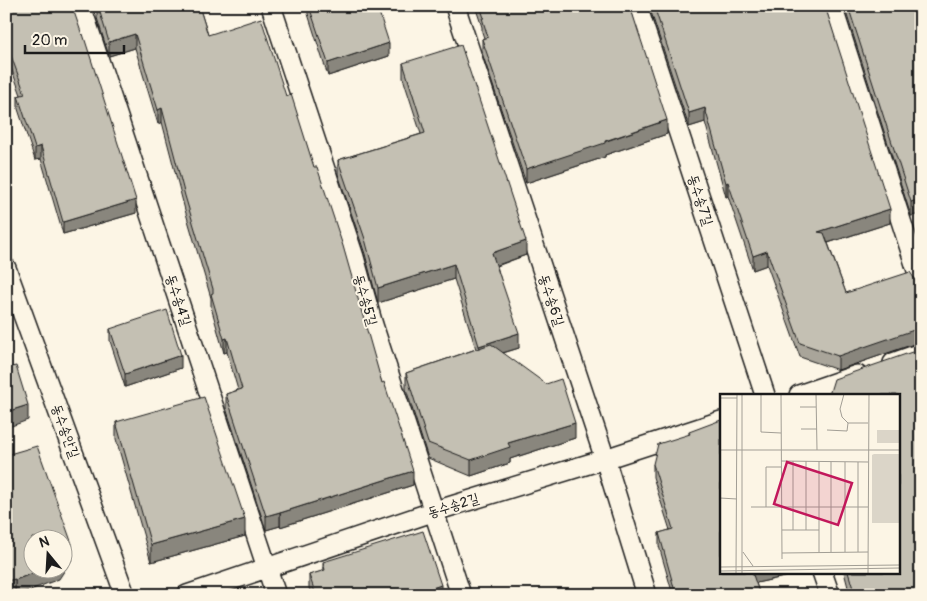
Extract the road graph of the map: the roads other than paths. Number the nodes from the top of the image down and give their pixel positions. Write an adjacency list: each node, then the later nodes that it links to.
1 (81, 6): 14 (lane, 동수송4길)
2 (271, 6): 13 (lane, 동수송5길)
3 (455, 6): 12 (lane, 동수송6길)
4 (637, 6): 9 (lane, 동수송7길)
5 (832, 6): 7 (lane)
6 (6, 268): 16 (lane, 동수송안길)
7 (921, 282)
8 (921, 353): 10 (lane)
9 (764, 394)
10 (802, 394)
11 (720, 421): 12 (lane, 동수송2길)
12 (605, 459): 13 (lane, 동수송2길); 20 (lane, 동수송6길)
13 (435, 511): 14 (lane, 동수송2길); 19 (lane, 동수송5길)
14 (268, 568): 17 (lane, 동수송2길); 18 (lane, 동수송4길)
15 (823, 574): 21 (lane)
16 (125, 595)
17 (187, 595)
18 (276, 595)
19 (461, 595)
20 (647, 595)
21 (830, 595)

